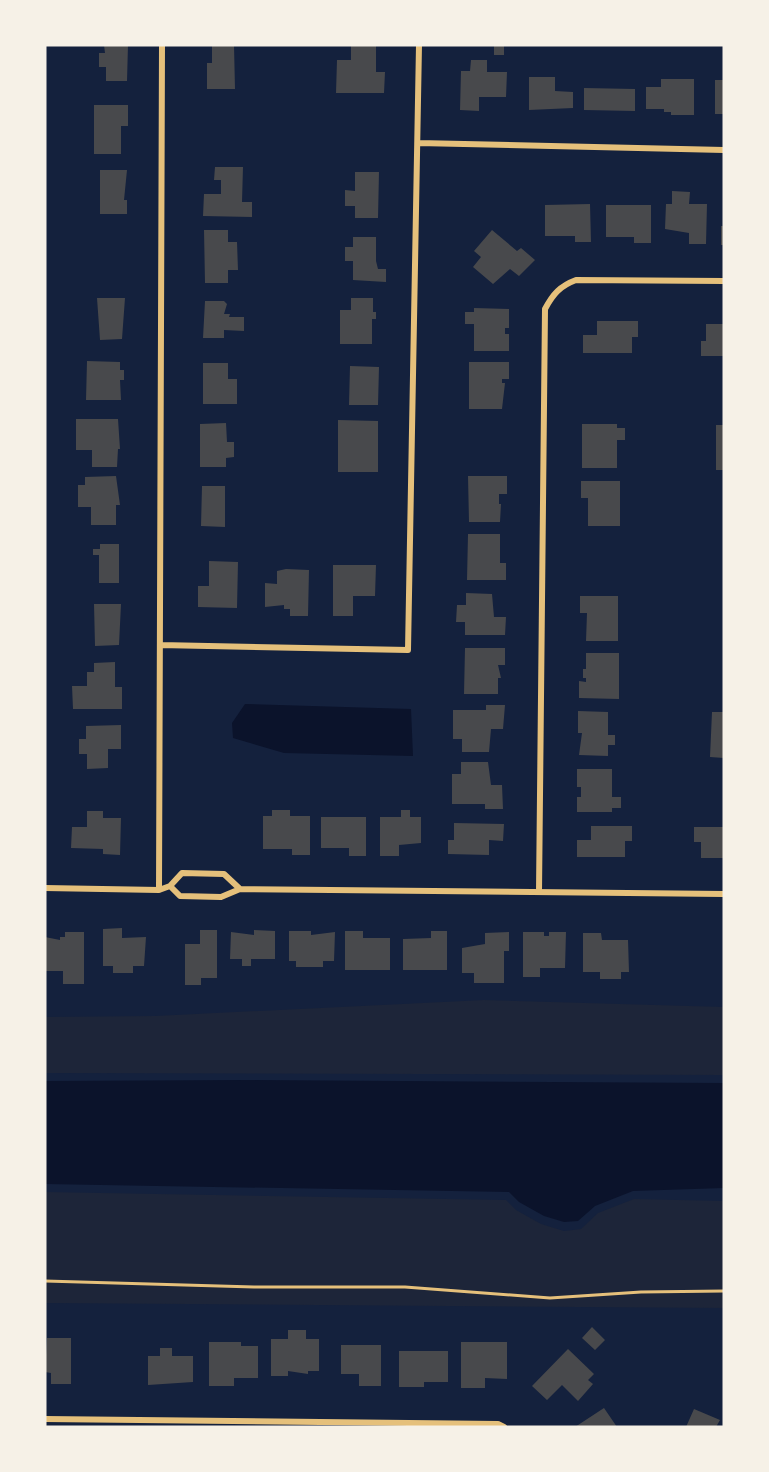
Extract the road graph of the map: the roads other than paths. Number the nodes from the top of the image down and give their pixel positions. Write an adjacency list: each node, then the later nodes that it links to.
1 (162, 45): 6 (street)
2 (419, 45): 3 (street)
3 (418, 143): 4 (street); 6 (street)
4 (724, 150)
5 (724, 281): 11 (street)
6 (160, 645): 10 (street)
7 (170, 886): 9 (street); 9 (street); 10 (street)
8 (45, 888): 10 (street)
9 (240, 889): 11 (street)
10 (159, 890)
11 (539, 892): 12 (street)
12 (724, 894)
13 (45, 1419): 14 (street)
14 (504, 1427)

